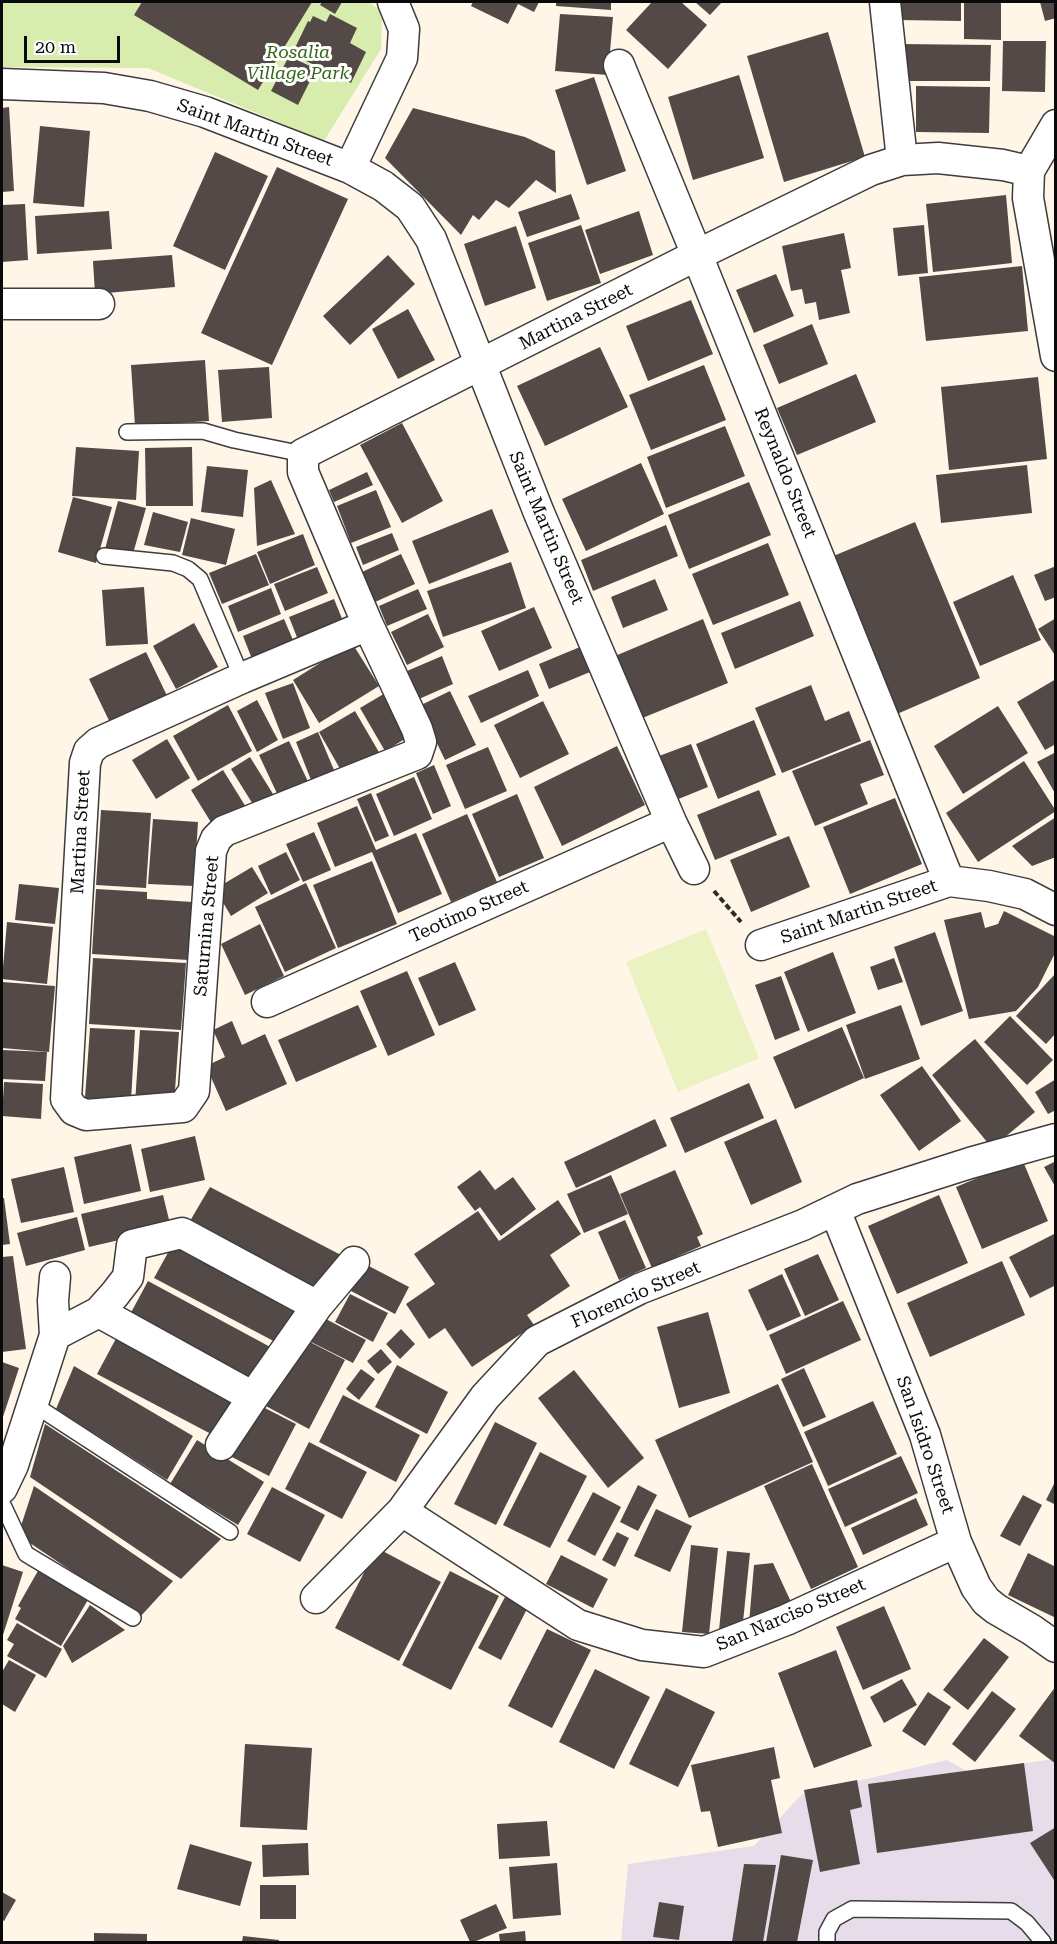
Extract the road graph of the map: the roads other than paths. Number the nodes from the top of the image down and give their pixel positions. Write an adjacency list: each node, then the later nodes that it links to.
1 (393, 2): 7 (street)
2 (885, 2): 6 (street)
3 (619, 65): 9 (street, Reynaldo Street)
4 (2, 84): 7 (street, Saint Martin Street)
5 (1056, 125): 8 (street)
6 (902, 160): 8 (street, Martina Street); 9 (street, Martina Street)
7 (350, 168): 13 (street, Saint Martin Street)
8 (1029, 171): 12 (street)
9 (697, 255): 13 (street, Martina Street); 21 (street, Reynaldo Street)
10 (2, 304): 11 (street)
11 (99, 304)
12 (1056, 356)
13 (480, 365): 15 (street, Martina Street); 19 (street, Saint Martin Street)
14 (127, 432): 15 (lane)
15 (303, 454): 17 (street)
16 (104, 556): 18 (lane)
17 (368, 625): 18 (street, Martina Street); 25 (street, Saturnina Street)
18 (242, 678): 25 (street, Martina Street)
19 (671, 822): 20 (street, Saint Martin Street); 24 (street, Teotimo Street)
20 (694, 869)
21 (949, 881): 22 (street, Saint Martin Street); 23 (street, Saint Martin Street)
22 (1056, 910)
23 (761, 945)
24 (267, 1002)
25 (190, 1099)
26 (1056, 1139): 27 (street, Florencio Street)
27 (835, 1210): 38 (street, Florencio Street); 40 (street, San Isidro Street)
28 (354, 1263): 30 (street)
29 (55, 1277): 32 (street)
30 (317, 1306): 31 (street); 33 (street)
31 (99, 1312): 32 (street); 33 (street)
32 (56, 1335): 34 (street)
33 (252, 1397): 35 (street)
34 (33, 1404): 36 (street); 39 (lane)
35 (221, 1445)
36 (2, 1488)
37 (2, 1503): 42 (lane)
38 (402, 1511): 40 (street, San Narciso Street); 41 (street, Florencio Street)
39 (230, 1532)
40 (957, 1542): 43 (street, San Isidro Street)
41 (316, 1598)
42 (133, 1617)
43 (1056, 1647)
44 (827, 1942): 45 (lane)
45 (1043, 1942)

